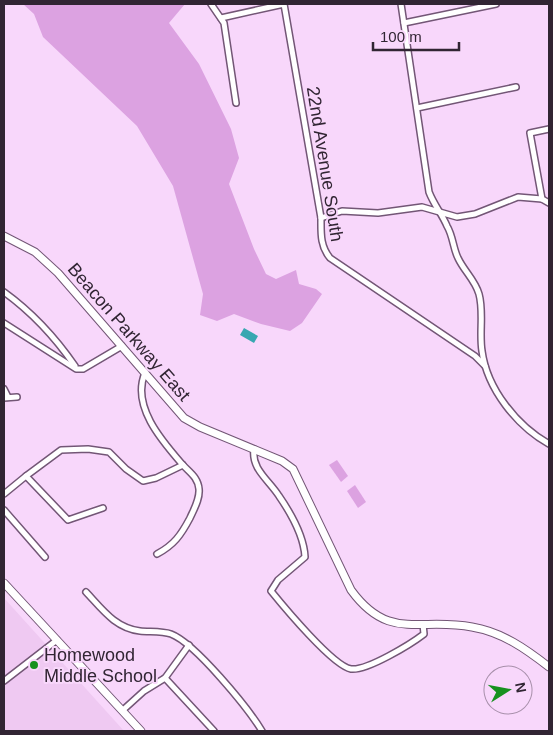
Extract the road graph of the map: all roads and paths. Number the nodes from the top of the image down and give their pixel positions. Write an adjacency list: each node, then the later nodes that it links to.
1 (211, 4): 5 (street)
2 (284, 4): 5 (street); 14 (street, 22nd Avenue South)
3 (401, 4): 6 (street)
4 (496, 4): 6 (street)
5 (221, 18): 8 (street)
6 (404, 22): 9 (street)
7 (516, 87): 9 (street)
8 (236, 104)
9 (417, 108): 13 (street)
10 (549, 129): 11 (street)
11 (542, 199): 12 (street); 13 (street)
12 (549, 203)
13 (438, 212): 14 (street); 19 (street)
14 (322, 218): 19 (street, 22nd Avenue South)
15 (4, 236): 18 (street, Beacon Parkway East)
16 (4, 292): 20 (street)
17 (4, 322): 20 (street)
18 (122, 346): 20 (street); 21 (street, Beacon Parkway East)
19 (485, 366): 25 (street)
20 (76, 369)
21 (145, 373): 26 (street, Beacon Parkway East); 27 (street)
22 (4, 389): 23 (street)
23 (6, 397): 24 (street)
24 (17, 397)
25 (549, 444)
26 (254, 449): 36 (street, Beacon Parkway East); 36 (street)
27 (183, 465): 28 (street); 32 (street)
28 (26, 476): 29 (street); 30 (street)
29 (4, 494)
30 (103, 508)
31 (4, 510): 33 (street)
32 (157, 554)
33 (45, 557)
34 (4, 583): 37 (street)
35 (86, 592): 38 (street)
36 (424, 624): 39 (street, Beacon Parkway East)
37 (56, 640): 40 (street); 44 (street)
38 (189, 645): 42 (street); 47 (street)
39 (549, 667)
40 (12, 675): 41 (street); 43 (street)
41 (4, 676)
42 (165, 678): 44 (street); 46 (street)
43 (4, 681)
44 (123, 710): 45 (street)
45 (140, 731)
46 (214, 731)
47 (262, 731)

